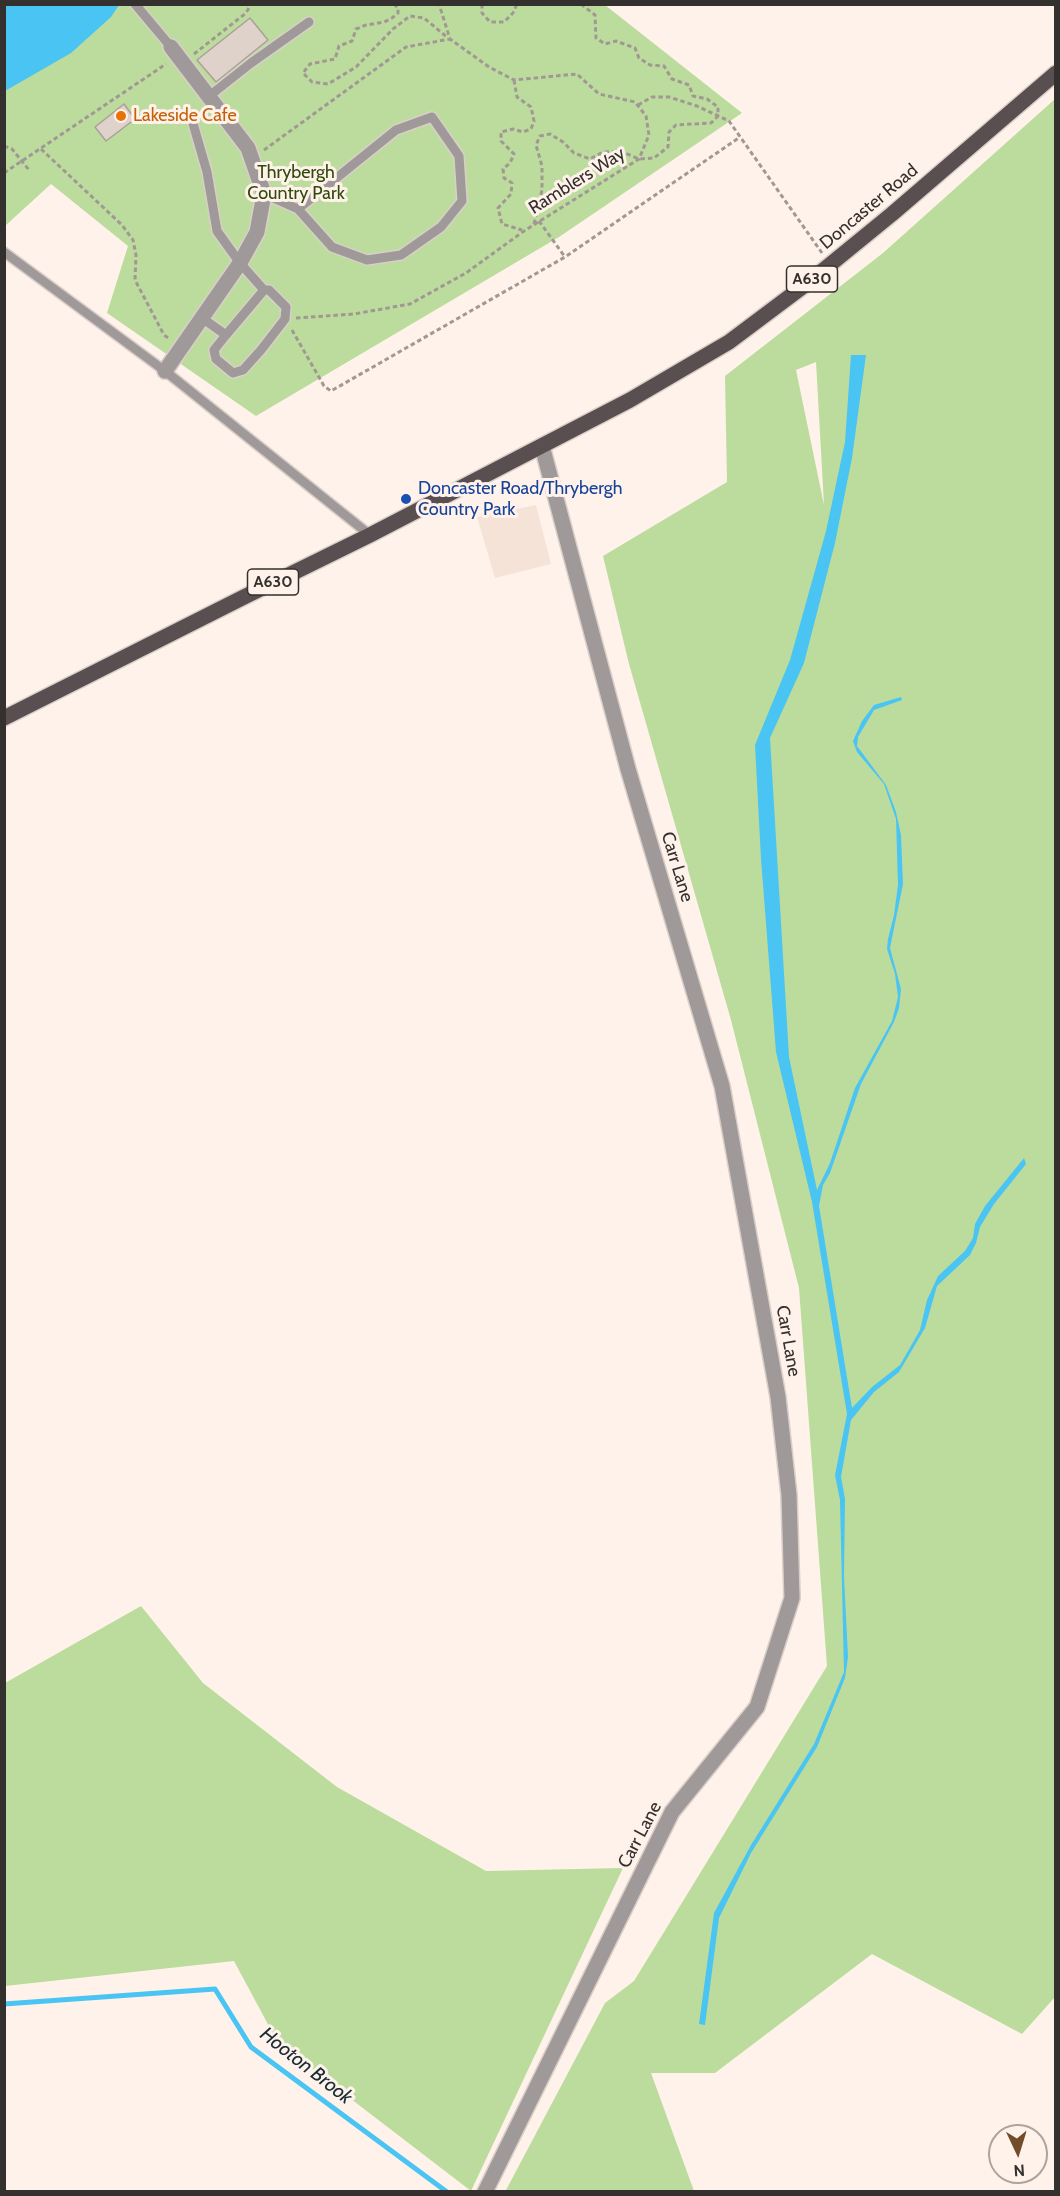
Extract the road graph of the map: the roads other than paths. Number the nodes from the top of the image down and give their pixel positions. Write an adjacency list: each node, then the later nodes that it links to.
1 (135, 4): 3 (lane)
2 (309, 22): 5 (lane)
3 (174, 52): 5 (street)
4 (1056, 73): 15 (main road, Doncaster Road / A630)
5 (208, 97): 7 (street)
6 (192, 120): 10 (lane)
7 (264, 194): 8 (lane); 10 (street)
8 (298, 209): 8 (lane)
9 (4, 252): 14 (lane)
10 (240, 263): 11 (lane); 12 (street)
11 (264, 290): 13 (lane); 13 (lane)
12 (202, 318): 13 (lane); 14 (street)
13 (226, 335)
14 (165, 371): 16 (lane)
15 (542, 446): 16 (main road, A630); 18 (street, Carr Lane)
16 (370, 536): 17 (main road, A630)
17 (4, 718)
18 (485, 2192)

